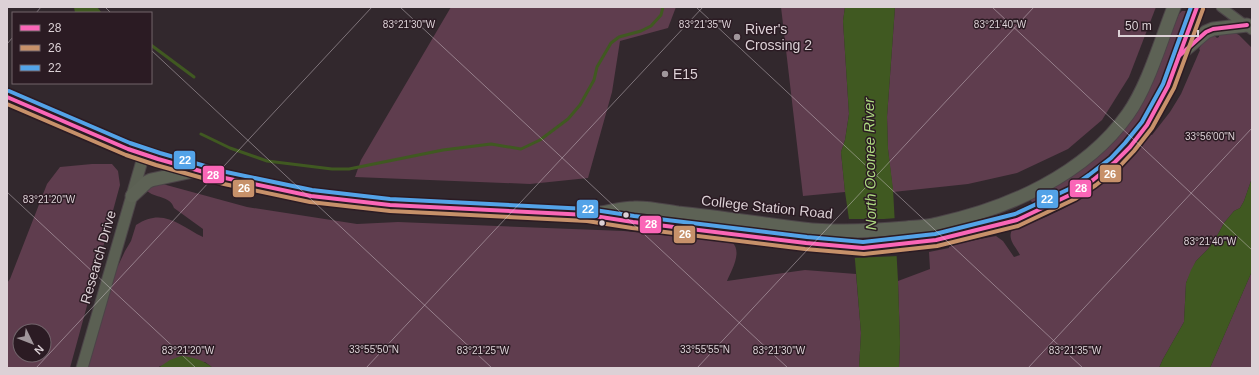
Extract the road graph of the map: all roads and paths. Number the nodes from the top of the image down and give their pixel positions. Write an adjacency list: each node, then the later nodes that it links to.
1 (1174, 7): 10 (main road, College Station Road)
2 (1197, 7): 5 (main road, College Station Road)
3 (1221, 7): 4 (street)
4 (1250, 27): 5 (main road)
5 (1179, 56): 10 (main road, College Station Road)
6 (7, 98): 7 (main road, College Station Road)
7 (144, 154): 8 (main road, College Station Road); 9 (street, Research Drive)
8 (195, 170): 9 (main road); 10 (main road, College Station Road)
9 (132, 196): 11 (street, Research Drive)
10 (588, 215)
11 (82, 368)

